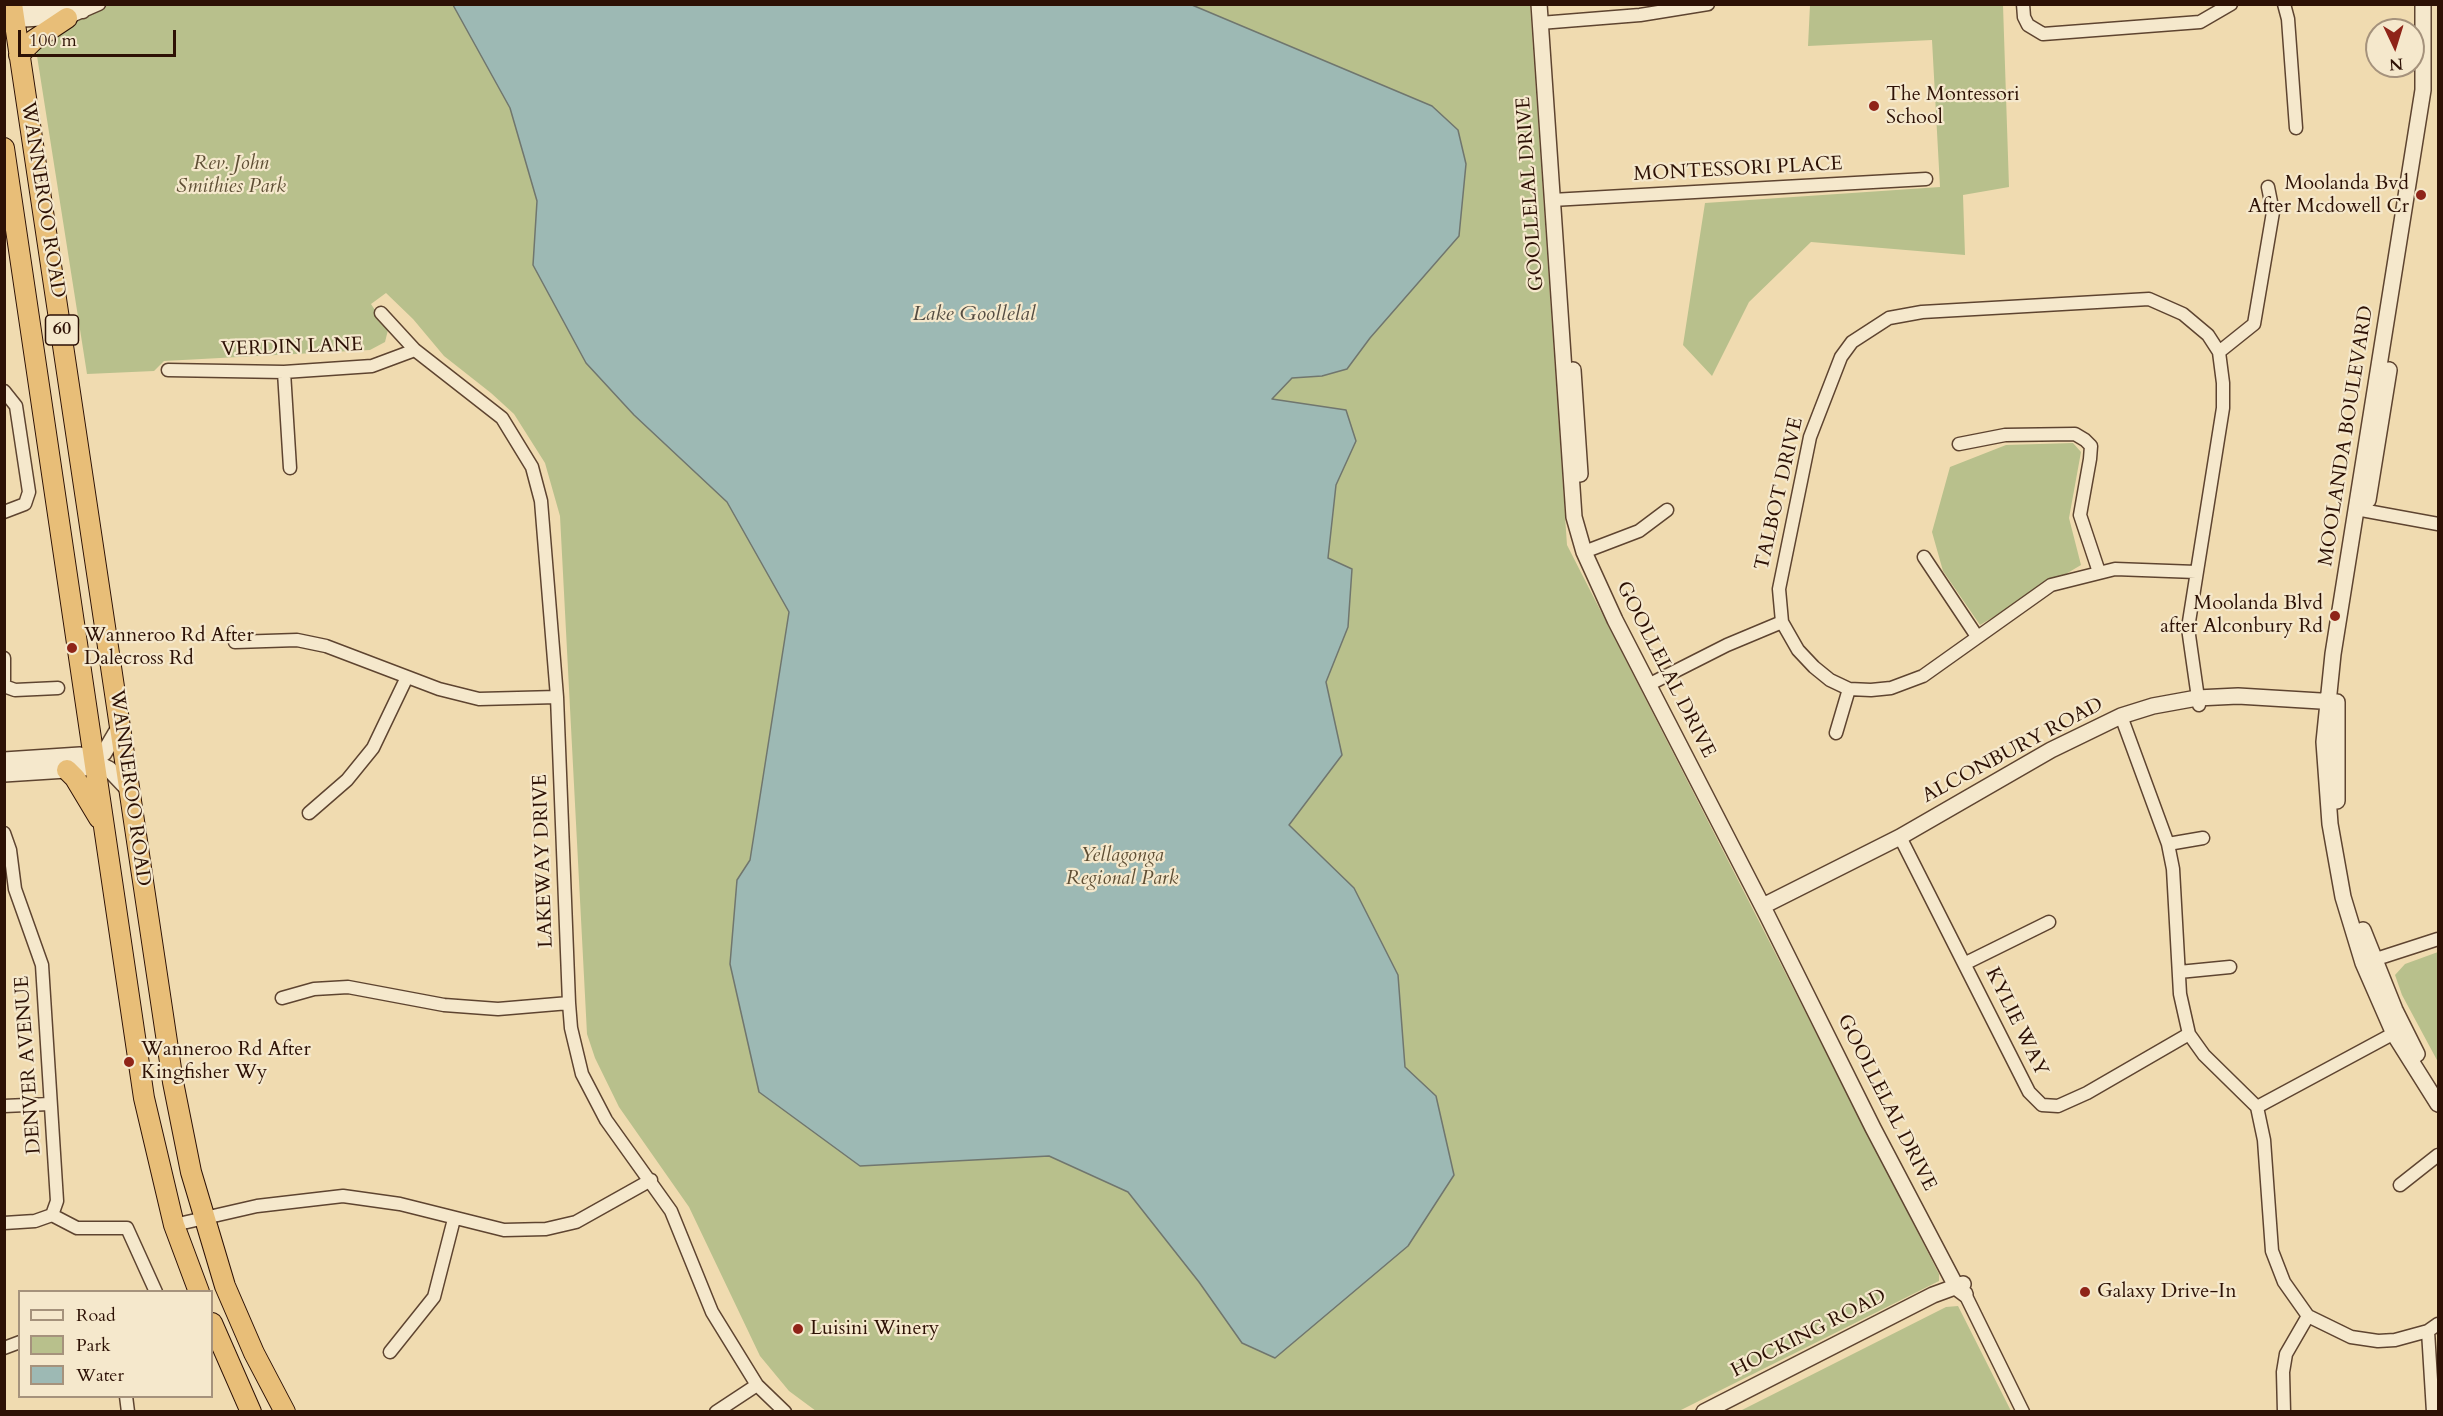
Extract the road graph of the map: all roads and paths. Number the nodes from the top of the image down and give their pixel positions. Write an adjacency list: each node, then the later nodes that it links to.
1 (99, 4): 11 (street)
2 (1539, 4): 12 (street, GOOLLELAL DRIVE)
3 (1548, 4): 12 (street, GOOLLELAL DRIVE)
4 (1708, 4): 12 (street)
5 (2023, 4): 6 (street)
6 (2231, 4)
7 (2284, 4): 14 (street)
8 (2423, 4): 27 (street, MOOLANDA BOULEVARD)
9 (2431, 4): 27 (street, MOOLANDA BOULEVARD)
10 (13, 11): 11 (street); 13 (highway, WANNEROO ROAD / 60)
11 (75, 15): 13 (highway)
12 (1545, 23): 18 (street, GOOLLELAL DRIVE)
13 (20, 55): 49 (highway, WANNEROO ROAD / 60)
14 (2296, 128)
15 (4, 148): 52 (highway, WANNEROO ROAD / 60)
16 (1926, 179): 18 (street, MONTESSORI PLACE)
17 (2268, 188): 21 (street)
18 (1556, 200): 31 (street, GOOLLELAL DRIVE)
19 (381, 313): 20 (street, LAKEWAY DRIVE)
20 (415, 350): 23 (street, VERDIN LANE); 45 (street, LAKEWAY DRIVE)
21 (2219, 352): 34 (street); 35 (street, TALBOT DRIVE)
22 (168, 370): 23 (street, VERDIN LANE)
23 (284, 372): 26 (street)
24 (4, 390): 29 (street)
25 (1959, 444): 33 (street)
26 (290, 468)
27 (2361, 509): 30 (street); 47 (street, MOOLANDA BOULEVARD)
28 (1666, 510): 31 (street)
29 (4, 512)
30 (2439, 524)
31 (1588, 551): 41 (street, GOOLLELAL DRIVE)
32 (1924, 557): 36 (street)
33 (2098, 572): 34 (street); 36 (street)
34 (2196, 572): 46 (street)
35 (1782, 622): 41 (street); 44 (street, TALBOT DRIVE)
36 (1976, 635): 44 (street)
37 (235, 642): 39 (street)
38 (4, 658): 40 (street)
39 (407, 677): 45 (street); 56 (street)
40 (4, 681)
41 (1653, 682): 62 (street, GOOLLELAL DRIVE)
42 (4, 686): 43 (street)
43 (58, 688)
44 (1849, 689): 50 (street)
45 (557, 697): 70 (street, LAKEWAY DRIVE)
46 (2198, 701): 47 (street, ALCONBURY ROAD); 48 (street, ALCONBURY ROAD)
47 (2332, 705): 65 (street, MOOLANDA BOULEVARD)
48 (2122, 720): 60 (street, ALCONBURY ROAD); 61 (street)
49 (120, 726): 52 (street); 55 (highway, WANNEROO ROAD / 60)
50 (1836, 733)
51 (4, 760): 52 (street)
52 (94, 761): 53 (street); 55 (street); 57 (highway, WANNEROO ROAD / 60)
53 (67, 770): 54 (street); 57 (highway)
54 (4, 774)
55 (128, 789): 82 (highway, WANNEROO ROAD / 60)
56 (309, 813)
57 (104, 825): 85 (highway, WANNEROO ROAD / 60)
58 (4, 833): 74 (street, DENVER AVENUE)
59 (2203, 838): 61 (street)
60 (1902, 841): 62 (street, ALCONBURY ROAD); 66 (street, KYLIE WAY)
61 (2168, 844): 68 (street)
62 (1769, 908): 86 (street, GOOLLELAL DRIVE)
63 (2049, 922): 66 (street)
64 (2439, 939): 65 (street)
65 (2369, 961): 71 (street, MOOLANDA BOULEVARD)
66 (1966, 963): 72 (street, KYLIE WAY)
67 (2230, 968): 68 (street)
68 (2179, 972): 72 (street)
69 (282, 998): 70 (street)
70 (569, 1003): 79 (street, LAKEWAY DRIVE)
71 (2399, 1031): 73 (street, MOOLANDA BOULEVARD); 75 (street, MOOLANDA BOULEVARD); 77 (street)
72 (2188, 1034): 77 (street)
73 (2439, 1089)
74 (50, 1104): 76 (street); 81 (street, DENVER AVENUE)
75 (2439, 1104)
76 (4, 1106)
77 (2257, 1107): 89 (street)
78 (2439, 1155): 80 (street)
79 (651, 1180): 83 (street); 93 (street, LAKEWAY DRIVE)
80 (2400, 1185)
81 (51, 1215): 84 (street); 87 (street)
82 (203, 1218): 83 (street); 85 (street); 95 (highway, WANNEROO ROAD / 60)
83 (454, 1219): 92 (street)
84 (4, 1223)
85 (174, 1225): 88 (highway, WANNEROO ROAD / 60)
86 (1960, 1284): 98 (street, HOCKING ROAD); 99 (street, GOOLLELAL DRIVE)
87 (155, 1290)
88 (199, 1290)
89 (2308, 1316): 91 (street); 100 (street)
90 (213, 1325): 94 (highway)
91 (2433, 1328): 101 (street)
92 (390, 1352)
93 (757, 1385): 96 (street); 97 (street, LAKEWAY DRIVE)
94 (251, 1412)
95 (285, 1412)
96 (716, 1412)
97 (785, 1412)
98 (1704, 1412)
99 (2023, 1412)
100 (2284, 1412)
101 (2433, 1412)

